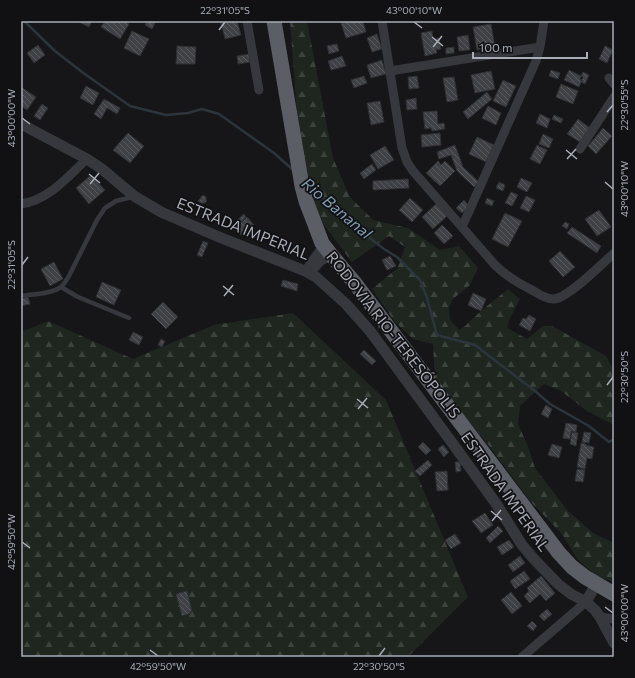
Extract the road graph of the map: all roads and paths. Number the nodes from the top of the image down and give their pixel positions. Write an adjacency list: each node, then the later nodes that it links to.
1 (247, 21): 7 (street)
2 (274, 21): 15 (highway, RODOVIA RIO-TERESÓPOLIS)
3 (382, 21): 6 (street)
4 (544, 21): 5 (street)
5 (540, 47): 6 (street); 14 (street)
6 (390, 71): 14 (street)
7 (259, 90)
8 (614, 97): 10 (street)
9 (21, 124): 11 (street, ESTRADA IMPERIAL)
10 (580, 149)
11 (86, 158): 12 (street, ESTRADA IMPERIAL); 13 (street)
12 (134, 196): 18 (street, ESTRADA IMPERIAL); 19 (lane)
13 (21, 204)
14 (462, 227): 16 (street)
15 (320, 237): 17 (highway, RODOVIA RIO-TERESÓPOLIS); 18 (street)
16 (614, 253)
17 (332, 256): 18 (street); 22 (highway, RODOVIA RIO-TERESÓPOLIS)
18 (307, 272): 24 (street, ESTRADA IMPERIAL)
19 (61, 287): 20 (lane); 21 (lane)
20 (21, 296)
21 (129, 318)
22 (596, 584): 23 (highway, RODOVIA RIO-TERESÓPOLIS); 24 (street)
23 (614, 594)
24 (586, 602): 25 (street, ESTRADA IMPERIAL); 28 (street)
25 (600, 616): 26 (street); 27 (street, ESTRADA IMPERIAL)
26 (614, 619)
27 (614, 643)
28 (528, 655)

